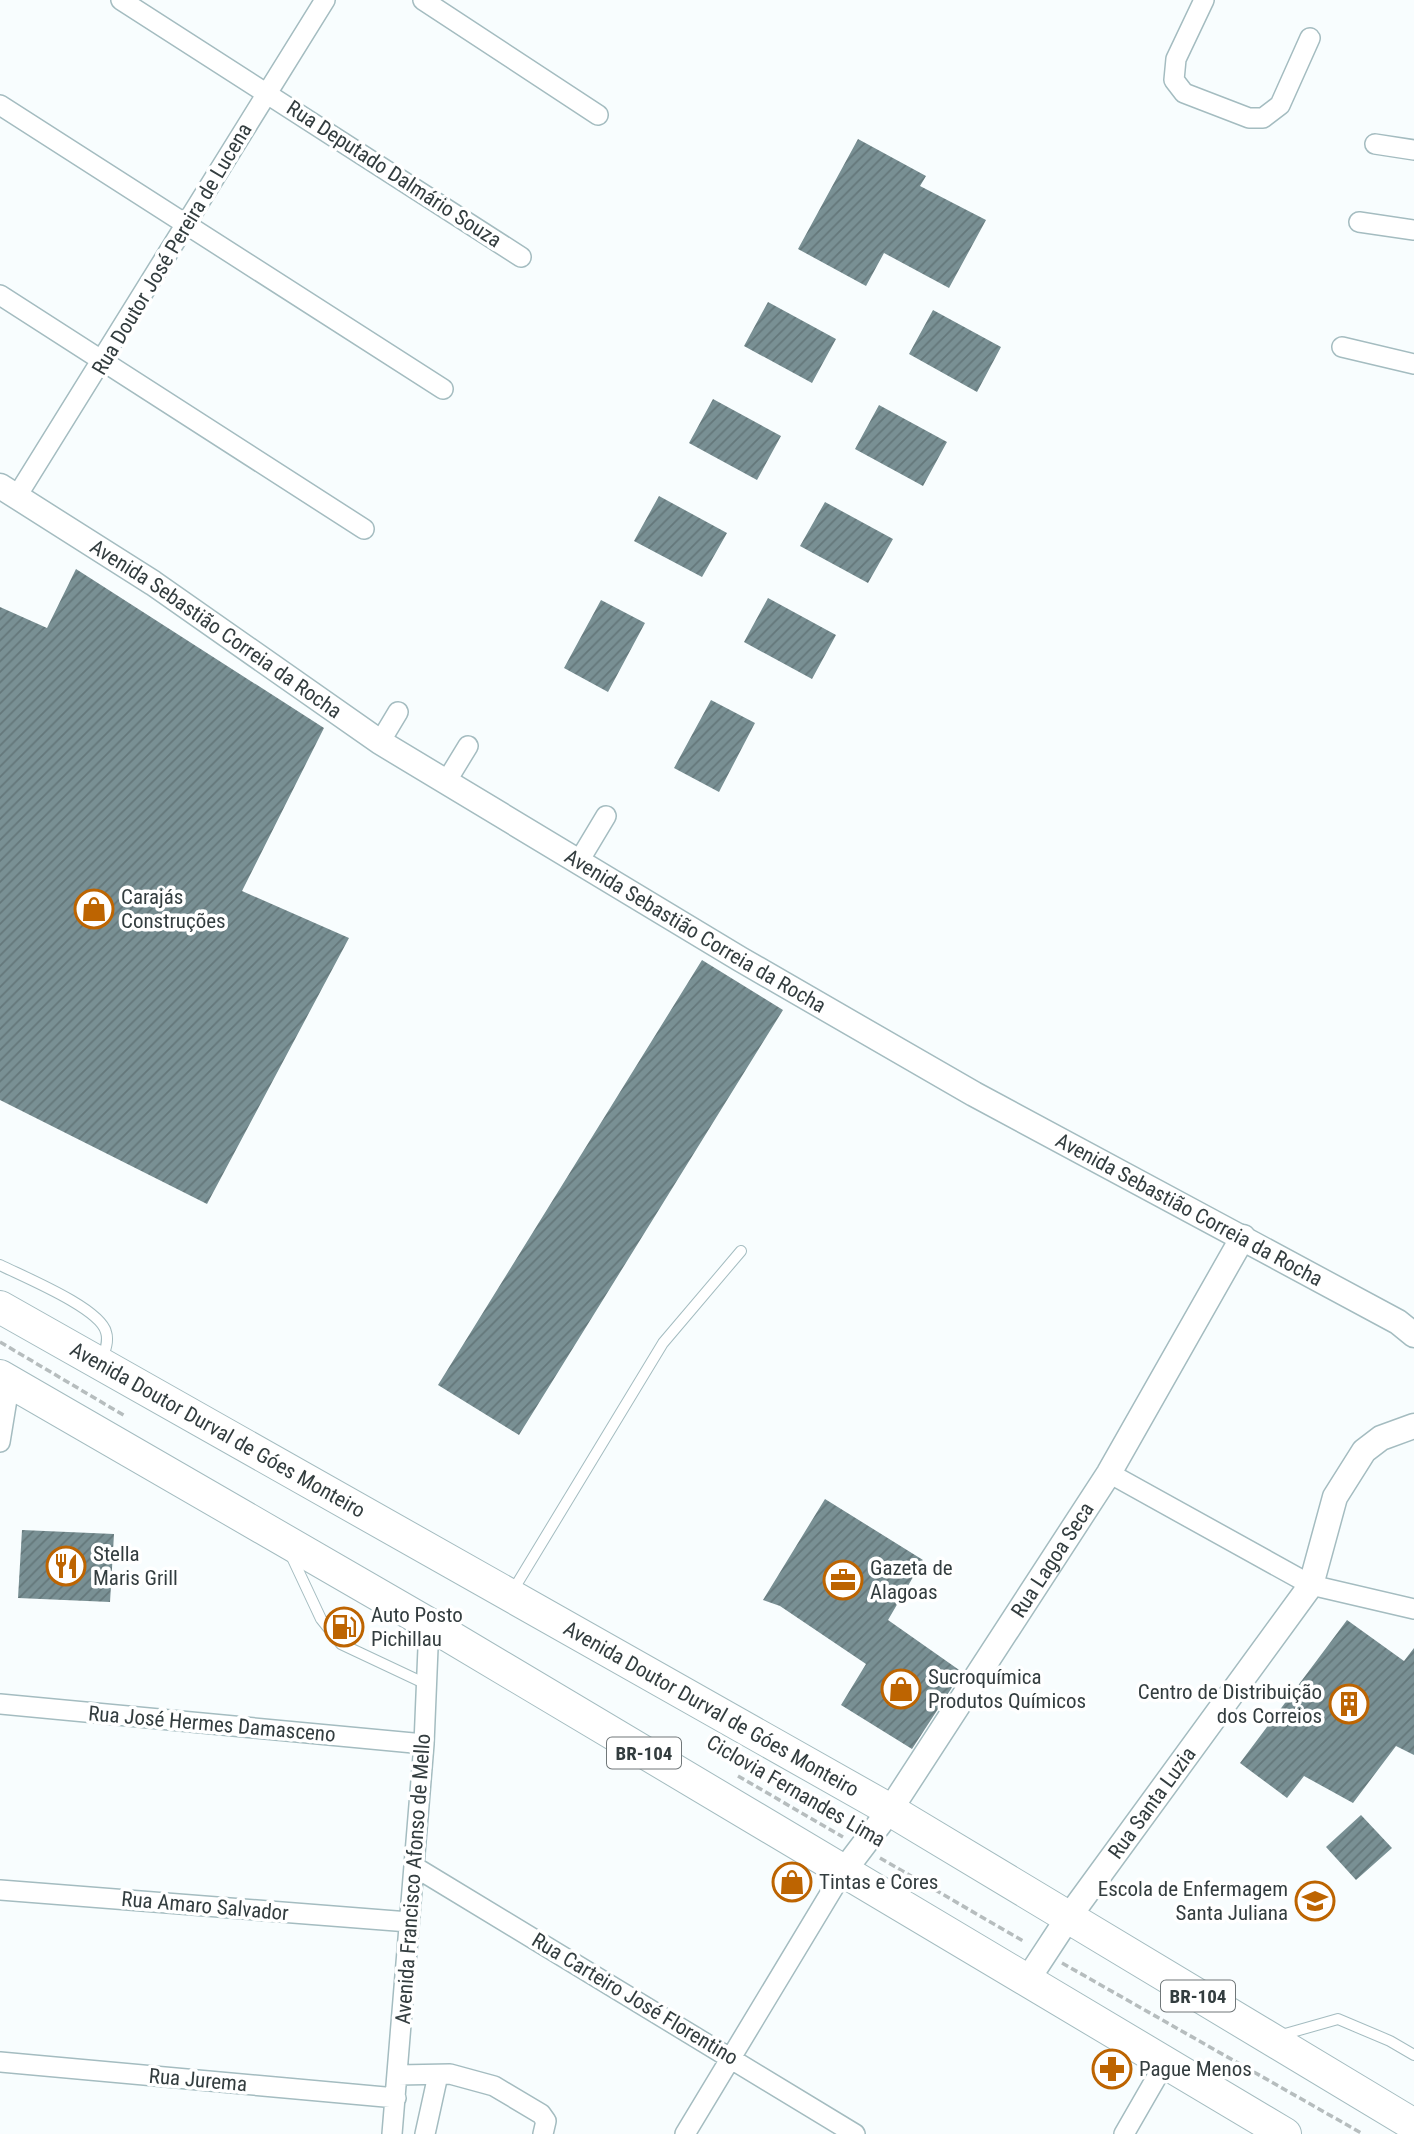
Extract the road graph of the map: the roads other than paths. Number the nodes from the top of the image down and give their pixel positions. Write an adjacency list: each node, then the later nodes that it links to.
1 (121, 0): 6 (street, Rua Deputado Dalmário Souza)
2 (325, 0): 6 (street, Rua Doutor José Pereira de Lucena)
3 (423, 0): 8 (street)
4 (1204, 0): 5 (street)
5 (1310, 38)
6 (267, 92): 12 (street, Rua Doutor José Pereira de Lucena); 14 (street, Rua Deputado Dalmário Souza)
7 (0, 105): 12 (street)
8 (598, 115)
9 (1376, 144): 10 (street)
10 (1414, 150)
11 (1359, 222): 13 (street)
12 (187, 224): 17 (street, Rua Doutor José Pereira de Lucena); 19 (street)
13 (1414, 230)
14 (521, 257)
15 (0, 295): 17 (street)
16 (1342, 347): 18 (street)
17 (104, 361): 20 (street, Rua Doutor José Pereira de Lucena); 21 (street)
18 (1414, 364)
19 (443, 389)
20 (9, 491): 23 (street, Avenida Sebastião Correia da Rocha)
21 (364, 529)
22 (398, 712): 23 (street)
23 (380, 742): 25 (street, Avenida Sebastião Correia da Rocha)
24 (468, 746): 25 (street)
25 (446, 782): 27 (street, Avenida Sebastião Correia da Rocha)
26 (606, 816): 27 (street)
27 (579, 860): 28 (street, Avenida Sebastião Correia da Rocha)
28 (1243, 1237): 32 (street, Avenida Sebastião Correia da Rocha); 37 (street, Rua Lagoa Seca)
29 (741, 1251): 40 (lane)
30 (0, 1265): 33 (lane)
31 (0, 1307): 33 (highway, Avenida Doutor Durval de Góes Monteiro / BR-104)
32 (1414, 1335)
33 (100, 1363): 40 (highway, Avenida Doutor Durval de Góes Monteiro / BR-104)
34 (4, 1395): 36 (street); 38 (highway, BR-104)
35 (1414, 1426): 39 (street, Rua Santa Luzia)
36 (0, 1442)
37 (1109, 1473): 39 (street); 46 (street, Rua Lagoa Seca)
38 (284, 1540): 42 (highway, BR-104); 43 (lane)
39 (1311, 1585): 41 (street); 50 (street, Rua Santa Luzia)
40 (510, 1596): 46 (highway, Avenida Doutor Durval de Góes Monteiro / BR-104)
41 (1414, 1609)
42 (429, 1624): 43 (street, Avenida Francisco Afonso de Mello); 48 (highway, BR-104)
43 (426, 1684): 45 (street, Avenida Francisco Afonso de Mello)
44 (0, 1704): 45 (street, Rua José Hermes Damasceno)
45 (424, 1744): 47 (street, Avenida Francisco Afonso de Mello)
46 (890, 1810): 48 (street, Rua Lagoa Seca); 50 (highway, Avenida Doutor Durval de Góes Monteiro / BR-104)
47 (415, 1867): 51 (street, Avenida Francisco Afonso de Mello); 55 (street, Rua Carteiro José Florentino)
48 (843, 1871): 52 (highway, BR-104); 55 (street)
49 (0, 1890): 51 (street, Rua Amaro Salvador)
50 (1068, 1918): 52 (street, Rua Santa Luzia); 53 (highway, Avenida Doutor Durval de Góes Monteiro / BR-104)
51 (409, 1922): 59 (street, Avenida Francisco Afonso de Mello)
52 (1026, 1982): 56 (highway, BR-104)
53 (1270, 2039): 54 (lane); 61 (highway, Avenida Doutor Durval de Góes Monteiro / BR-104)
54 (1414, 2055)
55 (731, 2057): 65 (street); 66 (street, Rua Carteiro José Florentino)
56 (1166, 2060): 67 (street); 68 (highway, BR-104)
57 (0, 2062): 60 (street, Rua Jurema)
58 (438, 2075): 59 (street); 63 (street); 64 (street)
59 (398, 2076): 60 (street, Avenida Francisco Afonso de Mello)
60 (396, 2098): 62 (street, Avenida Francisco Afonso de Mello)
61 (1414, 2125)
62 (392, 2134)
63 (425, 2134)
64 (543, 2134)
65 (685, 2134)
66 (855, 2134)
67 (1124, 2134)
68 (1286, 2134)

